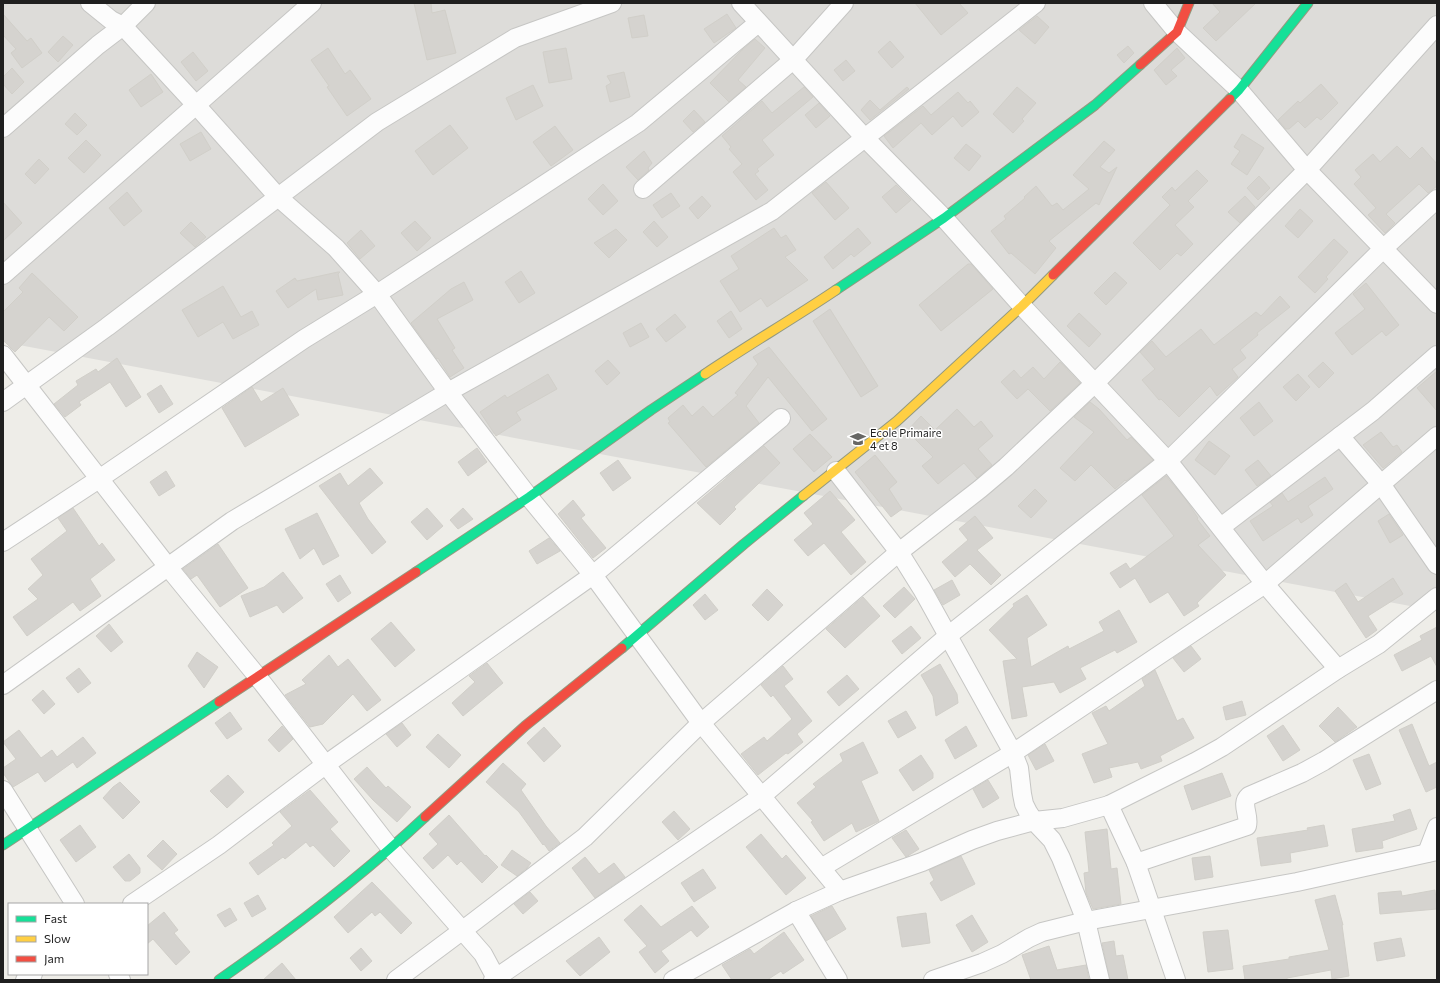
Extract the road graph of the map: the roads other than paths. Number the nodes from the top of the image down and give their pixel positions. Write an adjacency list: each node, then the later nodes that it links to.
1 (90, 3): 13 (street)
2 (146, 3): 13 (street)
3 (312, 3): 17 (street)
4 (612, 3): 22 (street)
5 (741, 3): 11 (street)
6 (844, 3): 15 (street)
7 (1036, 3): 19 (street)
8 (1153, 3): 14 (street)
9 (1188, 3): 14 (street)
10 (1308, 3): 16 (street)
11 (758, 23): 15 (street); 27 (street)
12 (1437, 25): 20 (street)
13 (123, 26): 17 (street); 18 (street)
14 (1177, 32): 16 (street); 24 (street)
15 (793, 60): 19 (street); 21 (street)
16 (1239, 90): 20 (street); 29 (street)
17 (196, 105): 22 (street); 26 (street)
18 (3, 128)
19 (864, 137): 24 (street); 34 (street)
20 (1307, 170): 25 (street); 32 (street)
21 (643, 189)
22 (278, 197): 27 (street); 33 (street)
23 (1437, 199): 25 (street)
24 (944, 218): 29 (street); 43 (street)
25 (1384, 248): 28 (street); 39 (street)
26 (3, 275)
27 (377, 294): 34 (street); 41 (street)
28 (1437, 304)
29 (1022, 306): 32 (street); 40 (street)
30 (3, 355): 33 (street)
31 (1437, 355): 37 (street)
32 (1095, 383): 39 (street); 46 (street)
33 (26, 385): 35 (street); 41 (street)
34 (448, 392): 43 (street); 48 (street)
35 (3, 402)
36 (782, 418): 49 (street)
37 (1340, 436): 42 (street); 44 (street)
38 (1437, 436): 42 (street)
39 (1168, 461): 44 (street); 53 (street)
40 (836, 470): 46 (street); 52 (street)
41 (100, 479): 45 (street); 48 (street)
42 (1382, 484): 47 (street); 50 (street)
43 (529, 496): 49 (street); 55 (street)
44 (1220, 527): 50 (street)
45 (3, 542)
46 (899, 552): 53 (street); 58 (street)
47 (1437, 565)
48 (168, 567): 55 (street); 56 (street)
49 (593, 575): 52 (street); 60 (street)
50 (1265, 584): 54 (street); 59 (street)
51 (1437, 597): 54 (street)
52 (638, 635): 58 (street); 68 (street)
53 (949, 635): 59 (street); 62 (street)
54 (1338, 669): 63 (street)
55 (257, 676): 60 (street); 66 (street)
56 (3, 685)
57 (1437, 690): 70 (street)
58 (701, 723): 62 (street); 78 (street)
59 (1013, 753): 64 (street); 71 (street)
60 (325, 765): 68 (street); 74 (street)
61 (3, 790): 66 (street)
62 (762, 796): 71 (street); 79 (street)
63 (1109, 805): 64 (street); 70 (street)
64 (1034, 821): 72 (street); 77 (street)
65 (1437, 827): 69 (street)
66 (28, 829): 67 (street); 73 (street)
67 (3, 845)
68 (391, 849): 78 (street); 80 (street)
69 (1432, 852): 75 (street)
70 (1136, 863): 75 (street)
71 (821, 868): 72 (street)
72 (840, 891): 76 (street)
73 (74, 903)
74 (133, 903)
75 (1153, 909): 77 (street); 86 (street)
76 (796, 911): 82 (street); 83 (street)
77 (1086, 921): 84 (street); 85 (street)
78 (463, 930): 79 (street); 81 (street)
79 (495, 979)
80 (219, 980)
81 (396, 980)
82 (673, 980)
83 (838, 980)
84 (933, 980)
85 (1100, 980)
86 (1176, 980)

